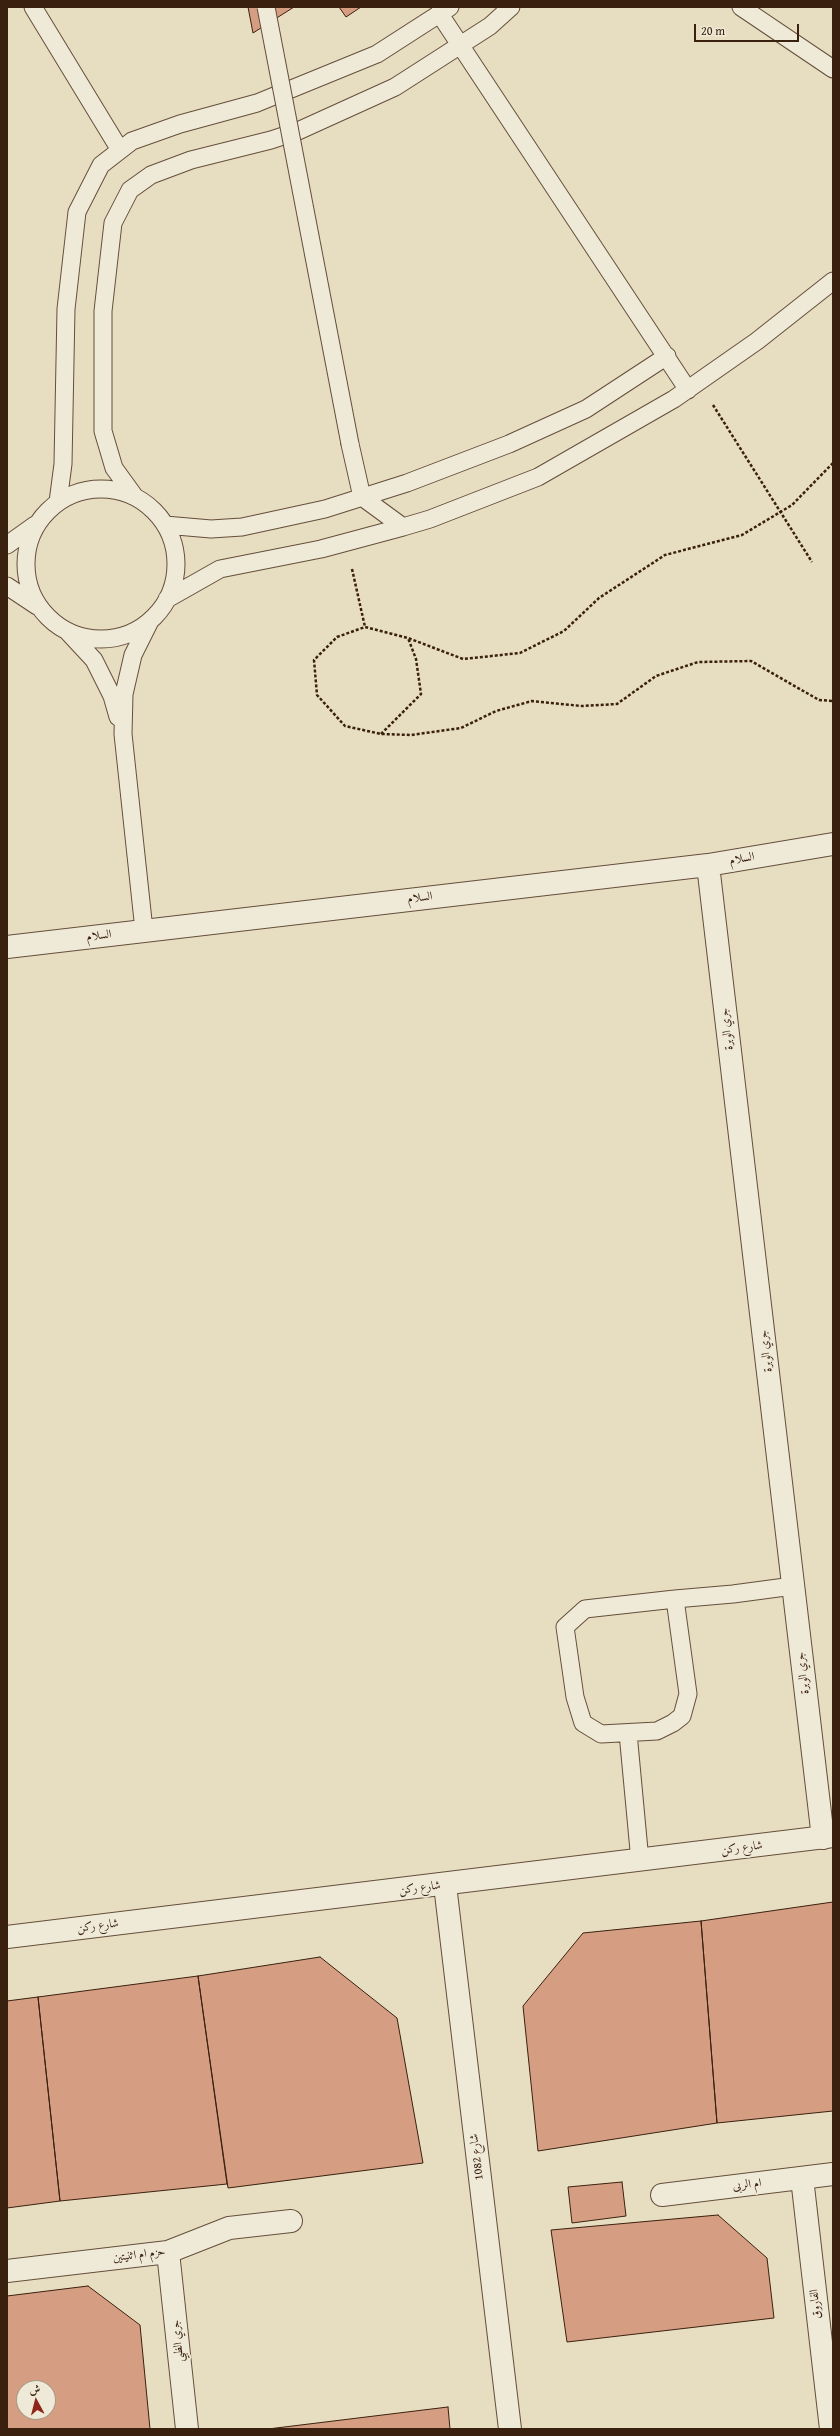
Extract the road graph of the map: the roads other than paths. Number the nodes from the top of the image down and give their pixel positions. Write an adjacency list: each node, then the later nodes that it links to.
1 (266, 7): 13 (lane, bridge)
2 (511, 7): 6 (lane)
3 (740, 7): 7 (lane)
4 (36, 8): 8 (lane)
5 (445, 10): 6 (lane); 8 (lane)
6 (460, 45): 10 (lane); 12 (lane)
7 (833, 69)
8 (120, 150): 14 (lane)
9 (833, 281): 11 (lane)
10 (667, 356): 11 (lane); 13 (lane)
11 (693, 386): 17 (lane)
12 (134, 497): 14 (lane); 16 (lane)
13 (362, 497): 16 (lane); 17 (lane)
14 (58, 502): 15 (lane)
15 (37, 524): 18 (lane); 21 (lane)
16 (165, 526): 20 (lane)
17 (403, 527): 20 (lane)
18 (7, 545)
19 (7, 586): 21 (lane)
20 (167, 599): 22 (lane)
21 (40, 608): 23 (lane)
22 (151, 619): 23 (lane); 24 (lane)
23 (66, 630): 24 (lane)
24 (123, 734): 27 (lane)
25 (833, 844): 26 (street, السلام)
26 (708, 865): 27 (street, السلام); 29 (street, جري الوبرة)
27 (144, 930): 28 (street, السلام)
28 (7, 947)
29 (793, 1586): 30 (lane); 32 (street, جري الوبرة)
30 (675, 1598): 31 (lane); 31 (lane)
31 (628, 1733): 33 (lane)
32 (828, 1837): 33 (street, شارع ركن)
33 (640, 1861): 34 (street, شارع ركن)
34 (445, 1885): 35 (street, شارع ركن); 43 (street, شارع 1082)
35 (7, 1937)
36 (833, 2174): 37 (street, ام الربى)
37 (802, 2178): 38 (street, ام الربى); 44 (street, الفاروق)
38 (662, 2195)
39 (291, 2221): 40 (street, حزم ام اثنيتين)
40 (168, 2252): 41 (street, حزم ام اثنيتين); 42 (street, جري الظبي)
41 (7, 2270)
42 (188, 2429)
43 (510, 2429)
44 (831, 2429)

